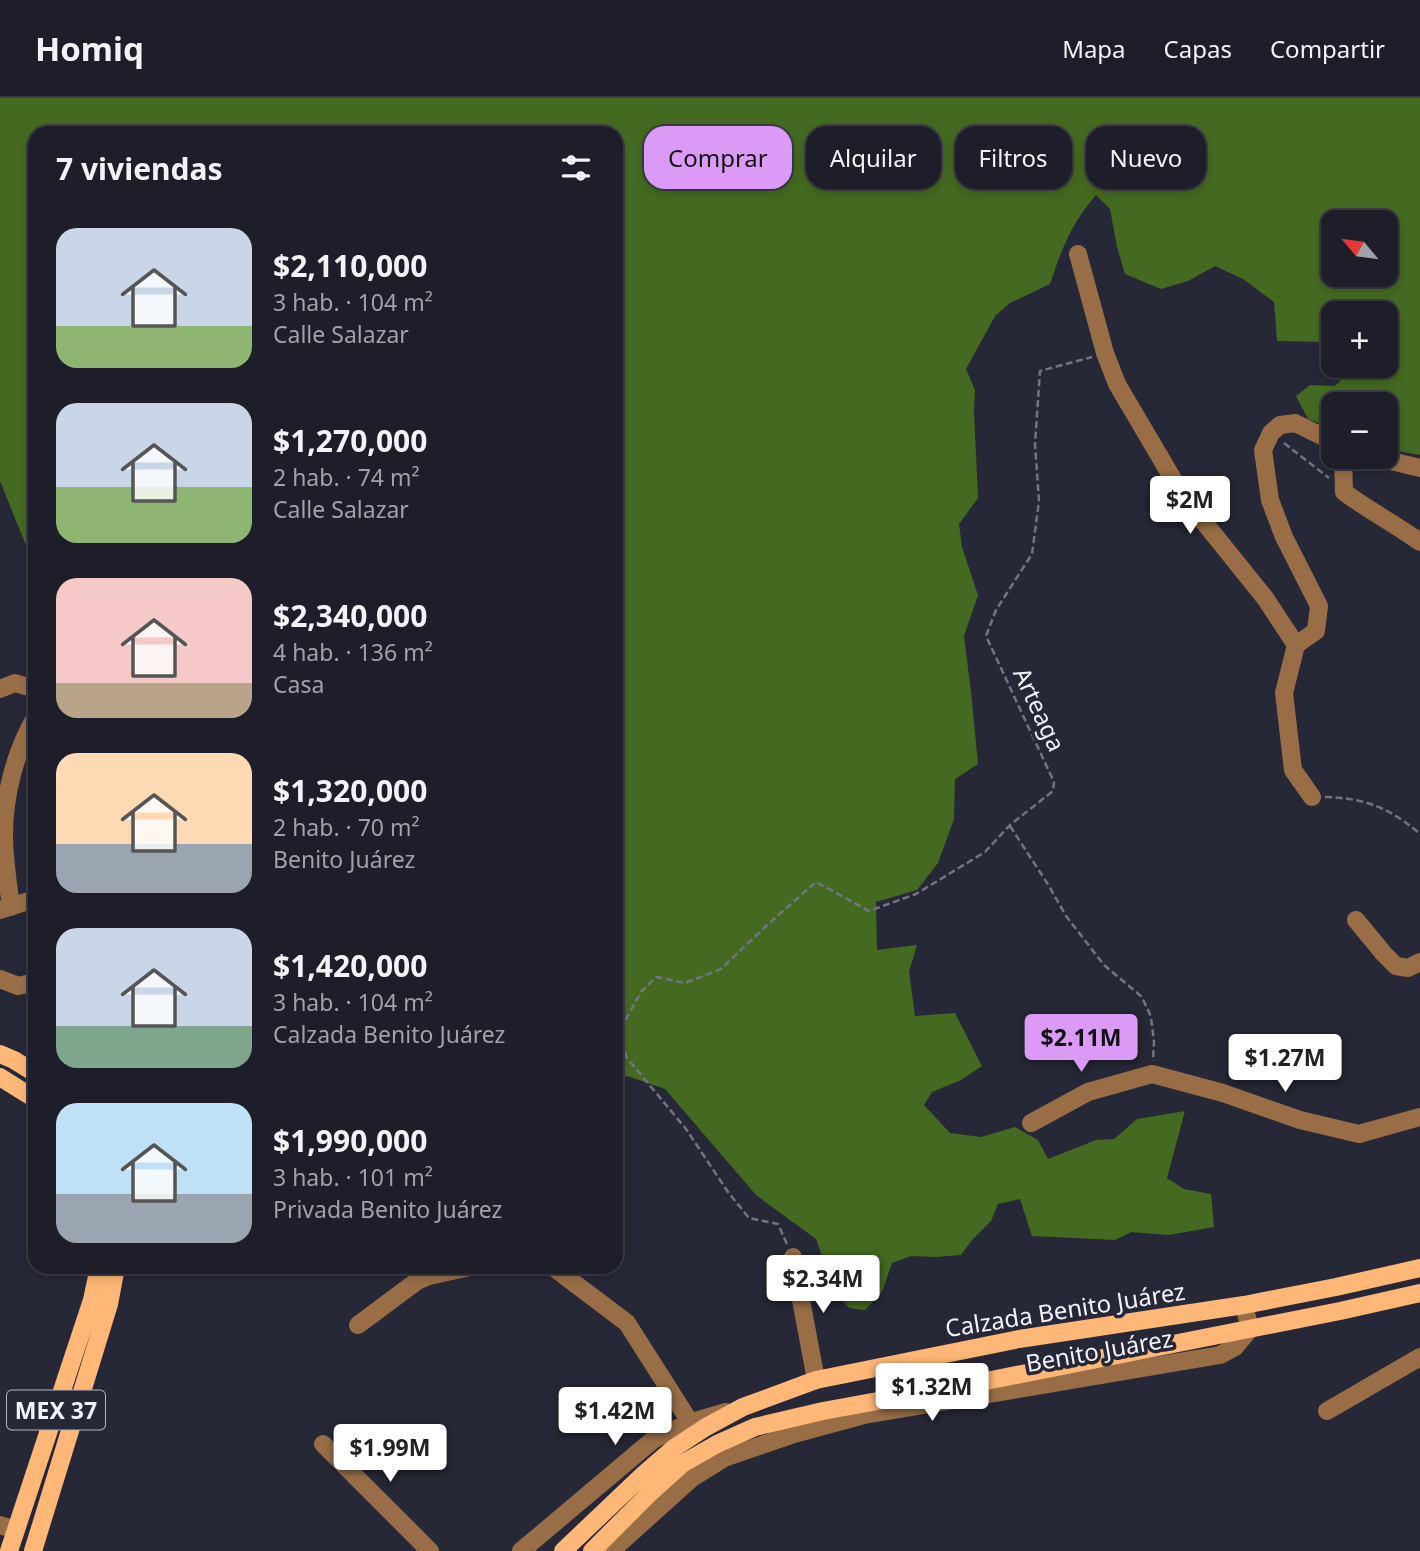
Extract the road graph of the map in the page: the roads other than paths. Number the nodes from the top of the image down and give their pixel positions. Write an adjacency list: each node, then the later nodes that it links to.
1 (1078, 254): 7 (street)
2 (1321, 436): 7 (street)
3 (1398, 463): 4 (street)
4 (1419, 468)
5 (1346, 469): 6 (street)
6 (1420, 542)
7 (1296, 645): 11 (street)
8 (28, 687): 9 (street)
9 (0, 689)
10 (28, 733): 13 (street)
11 (1311, 797)
12 (28, 901): 13 (street)
13 (6, 909)
14 (1356, 920): 15 (street)
15 (1420, 962)
16 (0, 979): 17 (street)
17 (28, 984)
18 (0, 1054): 19 (main road)
19 (28, 1069)
20 (0, 1077): 21 (main road)
21 (28, 1095)
22 (1420, 1117): 23 (street)
23 (1031, 1123)
24 (793, 1257): 37 (street)
25 (1420, 1268): 30 (main road, Calzada Benito Juárez)
26 (98, 1274): 41 (main road, MEX 37)
27 (115, 1274): 43 (main road, MEX 37)
28 (438, 1274): 34 (street)
29 (562, 1274): 39 (street)
30 (1336, 1287): 32 (main road, Calzada Benito Juárez); 33 (main road)
31 (1420, 1294): 33 (main road, Calzada Benito Juárez)
32 (1244, 1305): 35 (street); 37 (main road, Calzada Benito Juárez)
33 (1340, 1311): 35 (main road, Calzada Benito Juárez)
34 (358, 1325)
35 (1250, 1329): 47 (main road, Calzada Benito Juárez); 48 (street, Benito Juárez)
36 (1420, 1357): 38 (street)
37 (816, 1380): 39 (main road, Calzada Benito Juárez)
38 (1327, 1411)
39 (693, 1428): 45 (street); 46 (main road, Calzada Benito Juárez)
40 (323, 1444): 44 (street)
41 (8, 1527): 42 (main road, MEX 37)
42 (9, 1551)
43 (33, 1551)
44 (430, 1551)
45 (522, 1551)
46 (563, 1551)
47 (592, 1551)
48 (611, 1551)

